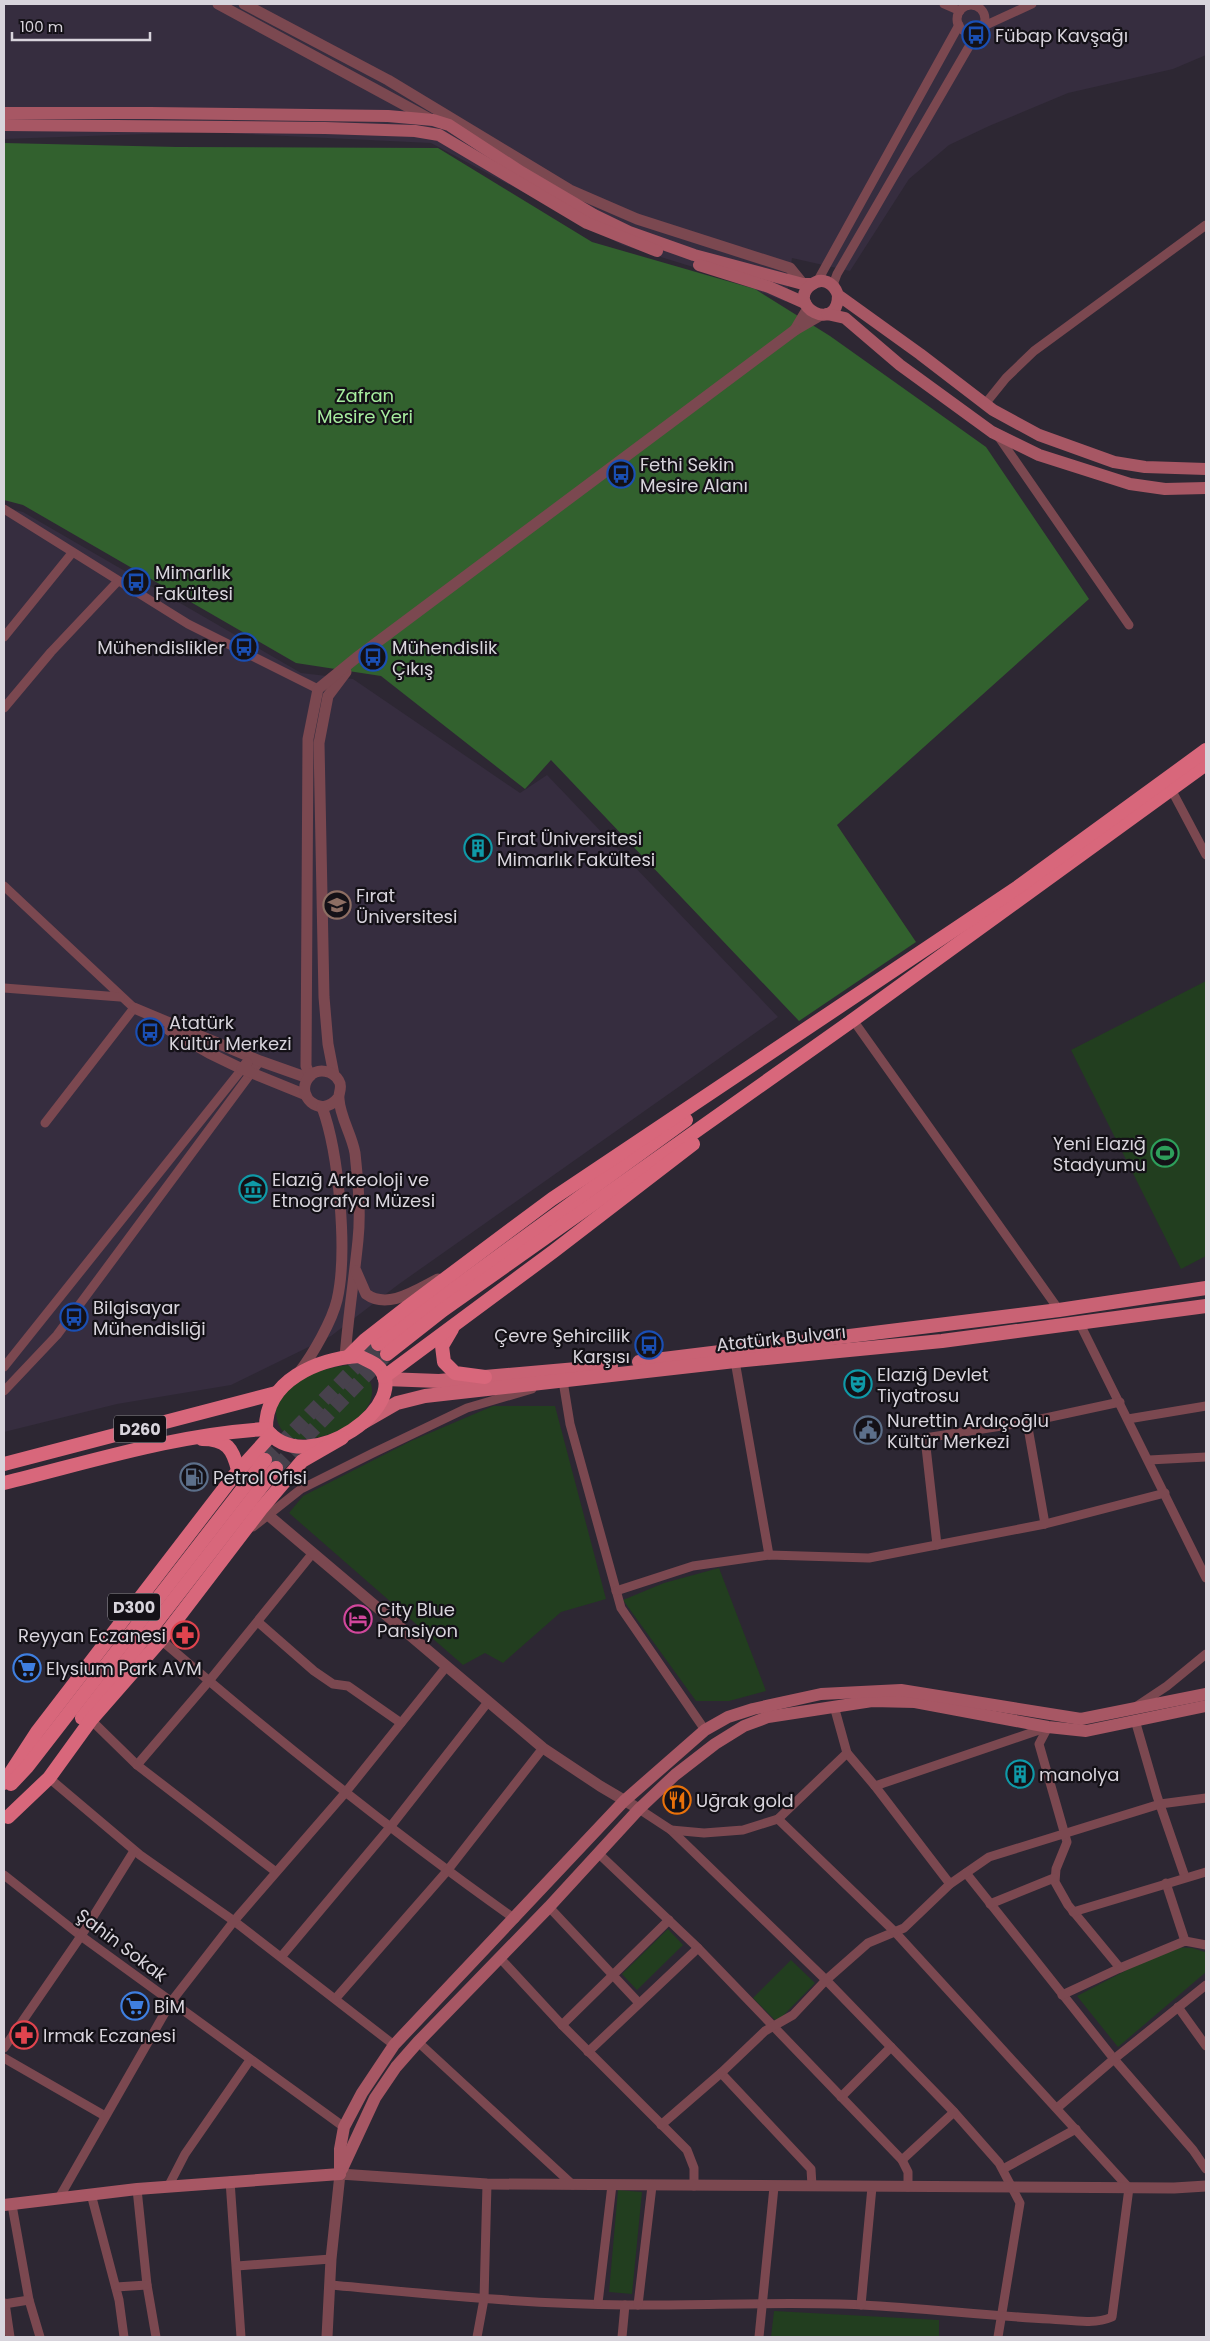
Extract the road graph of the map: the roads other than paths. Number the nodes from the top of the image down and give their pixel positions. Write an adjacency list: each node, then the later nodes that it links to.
1 (218, 4): 10 (street)
2 (244, 4): 13 (street)
3 (944, 4): 6 (street)
4 (1032, 4): 8 (street)
5 (973, 5): 6 (street); 8 (street)
6 (960, 12): 7 (street)
7 (959, 26): 8 (street); 13 (street)
8 (981, 28): 14 (street)
9 (4, 113): 10 (main road)
10 (433, 120): 13 (main road)
11 (4, 126): 15 (main road)
12 (1206, 225): 18 (street)
13 (811, 283): 14 (main road); 15 (main road)
14 (836, 290): 16 (main road); 18 (main road)
15 (807, 305): 16 (main road); 17 (street)
16 (824, 314): 17 (street); 19 (main road)
17 (795, 330): 27 (street)
18 (985, 404): 20 (main road)
19 (997, 435): 21 (main road); 25 (street)
20 (1206, 470)
21 (1206, 488)
22 (4, 509): 23 (street)
23 (72, 553): 24 (street); 26 (street)
24 (118, 581): 28 (street); 29 (street)
25 (1129, 625)
26 (4, 637)
27 (356, 658): 28 (street); 42 (street)
28 (318, 689): 43 (street)
29 (4, 708)
30 (1206, 750): 38 (highway)
31 (1206, 764): 32 (highway)
32 (1171, 789): 33 (street); 39 (highway)
33 (1206, 855)
34 (4, 886): 36 (street)
35 (4, 988): 36 (street)
36 (120, 997): 37 (street)
37 (134, 1008): 40 (street); 41 (street); 47 (street)
38 (838, 1008): 39 (highway); 48 (highway)
39 (853, 1020): 52 (street); 54 (highway)
40 (255, 1059): 41 (street); 43 (street)
41 (247, 1071): 44 (street); 57 (street); 62 (street)
42 (334, 1075): 43 (street); 45 (street)
43 (309, 1077): 44 (street)
44 (306, 1095): 46 (street)
45 (338, 1098): 46 (street); 49 (street)
46 (322, 1107): 58 (street)
47 (44, 1123)
48 (464, 1266): 49 (street); 55 (highway)
49 (354, 1267): 55 (street)
50 (1206, 1288): 52 (main road, Atatürk Bulvarı)
51 (1206, 1306): 53 (main road, Atatürk Bulvarı)
52 (1059, 1310): 59 (main road, Atatürk Bulvarı)
53 (1080, 1324): 56 (main road, Atatürk Bulvarı); 64 (street)
54 (454, 1326): 59 (highway); 60 (highway)
55 (347, 1357): 58 (highway); 60 (highway)
56 (735, 1361): 61 (main road, Atatürk Bulvarı); 82 (street)
57 (4, 1366)
58 (300, 1372): 63 (highway)
59 (485, 1377): 60 (main road, Atatürk Bulvarı)
60 (384, 1378): 67 (highway)
61 (563, 1381): 67 (main road, Atatürk Bulvarı); 78 (street); 85 (street)
62 (4, 1391)
63 (276, 1393): 69 (highway); 74 (highway, D260)
64 (1120, 1402): 66 (street); 68 (street)
65 (1206, 1406): 66 (street)
66 (1128, 1419): 73 (street)
67 (364, 1422): 70 (highway)
68 (1027, 1422): 79 (street); 80 (street)
69 (268, 1432): 70 (highway); 71 (highway, D260); 75 (highway, D300)
70 (342, 1438): 78 (highway, D300)
71 (179, 1440): 75 (highway, D260); 76 (highway, D260)
72 (1206, 1457): 73 (street)
73 (1149, 1460): 77 (street)
74 (4, 1464)
75 (238, 1470): 104 (highway, D300)
76 (4, 1484)
77 (1165, 1493): 79 (street); 83 (street)
78 (264, 1512): 81 (street); 87 (highway, D300)
79 (1045, 1524): 80 (street)
80 (937, 1545): 82 (street)
81 (312, 1554): 86 (street); 89 (street)
82 (769, 1554): 85 (street)
83 (1202, 1560): 84 (street)
84 (1206, 1578)
85 (616, 1591): 99 (street)
86 (258, 1622): 90 (street); 97 (street)
87 (161, 1640): 90 (street); 96 (highway, D300)
88 (1206, 1654): 95 (street)
89 (446, 1667): 92 (street); 97 (street)
90 (209, 1681): 102 (street); 107 (street)
91 (1206, 1694): 95 (main road)
92 (488, 1702): 100 (street); 114 (street)
93 (834, 1706): 98 (main road); 101 (street); 111 (main road)
94 (1206, 1706): 95 (main road)
95 (1135, 1714): 98 (main road); 99 (main road); 110 (street)
96 (91, 1720): 102 (street); 103 (highway, D300)
97 (400, 1723): 107 (street)
98 (1048, 1727): 105 (street); 116 (street)
99 (705, 1730): 109 (main road)
100 (542, 1748): 109 (street); 119 (street)
101 (847, 1753): 105 (street); 112 (street)
102 (137, 1765): 120 (street)
103 (49, 1778): 113 (highway, D300); 117 (street)
104 (4, 1783)
105 (875, 1786): 127 (street)
106 (4, 1792): 113 (highway)
107 (346, 1793): 114 (street); 120 (street)
108 (1206, 1798): 110 (street)
109 (624, 1801): 111 (street); 131 (main road)
110 (1160, 1804): 116 (street); 124 (street)
111 (639, 1809): 115 (street); 118 (main road)
112 (778, 1818): 115 (street); 134 (street)
113 (6, 1820)
114 (391, 1826): 119 (street); 139 (street)
115 (671, 1830): 143 (street)
116 (1065, 1834): 122 (street); 125 (street)
117 (134, 1851): 133 (street); 135 (street)
118 (598, 1853): 129 (main road); 132 (street)
119 (447, 1871): 131 (street); 146 (street)
120 (276, 1872): 133 (street)
121 (1206, 1872): 124 (street)
122 (966, 1873): 127 (street); 128 (street)
123 (4, 1875): 135 (street, Şahin Sokak)
124 (1185, 1877): 126 (street)
125 (1054, 1878): 128 (street); 130 (street)
126 (1166, 1883): 130 (street); 136 (street)
127 (950, 1884): 134 (street)
128 (990, 1904): 145 (street)
129 (549, 1907): 140 (main road); 142 (street)
130 (1073, 1912): 141 (street)
131 (514, 1919): 153 (main road)
132 (669, 1920): 138 (street); 142 (street)
133 (234, 1921): 139 (street); 147 (street)
134 (895, 1932): 143 (street); 163 (street)
135 (81, 1936): 147 (street, Şahin Sokak); 156 (street)
136 (1186, 1941): 137 (street); 141 (street)
137 (1206, 1945)
138 (698, 1948): 148 (street); 151 (street)
139 (281, 1957): 146 (street)
140 (499, 1957): 150 (street); 152 (main road)
141 (1120, 1968): 145 (street)
142 (613, 1976): 148 (street); 150 (street)
143 (826, 1980): 151 (street); 155 (street)
144 (1206, 1985): 149 (street)
145 (1062, 1995): 159 (street)
146 (336, 1998): 153 (street)
147 (171, 2002): 160 (street, Şahin Sokak); 165 (street)
148 (639, 2003): 157 (street)
149 (1178, 2007): 154 (street); 159 (street)
150 (562, 2025): 157 (street)
151 (772, 2026): 161 (street); 162 (street)
152 (418, 2042): 172 (main road); 175 (street)
153 (394, 2045): 167 (main road)
154 (1206, 2046)
155 (892, 2047): 162 (street); 164 (street)
156 (4, 2048)
157 (588, 2052): 166 (street)
158 (4, 2058): 165 (street)
159 (1114, 2059): 163 (street); 171 (street)
160 (250, 2060): 167 (street, Şahin Sokak); 181 (street)
161 (720, 2073): 166 (street); 179 (street)
162 (842, 2097): 169 (street)
163 (1057, 2108): 168 (street)
164 (954, 2112): 169 (street); 170 (street)
165 (105, 2116): 189 (street)
166 (661, 2125): 178 (street)
167 (344, 2127): 172 (main road)
168 (1076, 2129): 170 (street); 186 (street)
169 (902, 2160): 184 (street)
170 (1003, 2169): 185 (street)
171 (1206, 2169)
172 (340, 2174): 173 (main road); 174 (street); 191 (street)
173 (230, 2181): 181 (main road); 192 (street)
174 (487, 2184): 175 (street); 196 (street)
175 (573, 2185): 176 (street)
176 (612, 2185): 177 (street); 200 (street)
177 (652, 2186): 178 (street); 202 (street)
178 (694, 2186): 182 (street)
179 (812, 2186): 182 (street); 183 (street)
180 (1206, 2186): 186 (street)
181 (168, 2187): 187 (main road)
182 (774, 2187): 198 (street)
183 (872, 2187): 184 (street); 203 (street)
184 (908, 2187): 185 (street)
185 (1012, 2187): 186 (street); 204 (street)
186 (1129, 2188): 204 (street)
187 (137, 2189): 188 (main road); 193 (street)
188 (92, 2194): 189 (main road); 195 (street)
189 (59, 2198): 190 (main road)
190 (8, 2205): 197 (street)
191 (331, 2259): 192 (street); 194 (street)
192 (237, 2266): 209 (street)
193 (147, 2284): 195 (street); 208 (street)
194 (331, 2285): 196 (street); 210 (street)
195 (116, 2287): 207 (street)
196 (484, 2299): 200 (street); 211 (street)
197 (29, 2300): 199 (street); 206 (street)
198 (762, 2302): 202 (street); 203 (street); 213 (street)
199 (4, 2303): 205 (street)
200 (598, 2303): 201 (street)
201 (625, 2305): 202 (street); 212 (street)
202 (638, 2305)
203 (861, 2305): 204 (street)
204 (1001, 2317): 214 (street)
205 (10, 2337)
206 (40, 2337)
207 (124, 2337)
208 (156, 2337)
209 (241, 2337)
210 (327, 2337)
211 (477, 2337)
212 (622, 2337)
213 (759, 2337)
214 (998, 2337)

